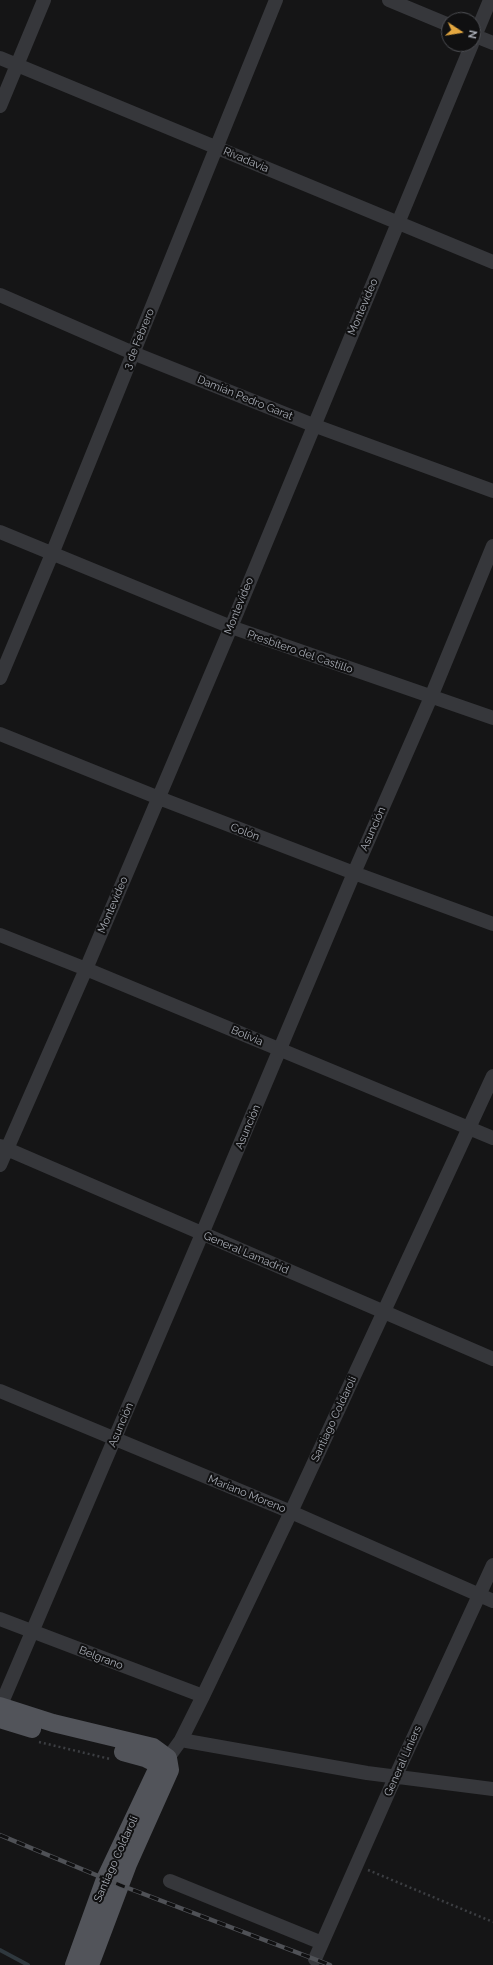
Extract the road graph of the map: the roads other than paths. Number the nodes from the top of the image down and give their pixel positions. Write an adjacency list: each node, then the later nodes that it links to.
1 (44, 0): 11 (street)
2 (276, 0): 13 (street, 3 de Febrero)
3 (390, 0): 6 (street)
4 (490, 0): 5 (street, Montevideo)
5 (481, 21)
6 (441, 22)
7 (481, 41): 8 (street)
8 (493, 44)
9 (468, 52): 14 (street, Montevideo)
10 (0, 58): 11 (street, Rivadavia)
11 (17, 65): 12 (street); 13 (street, Rivadavia)
12 (0, 106)
13 (217, 147): 14 (street, Rivadavia); 17 (street, 3 de Febrero)
14 (398, 223): 15 (street, Rivadavia); 18 (street, Montevideo)
15 (493, 262)
16 (0, 296): 17 (street, Damián Pedro Garat)
17 (133, 353): 18 (street, Damián Pedro Garat); 22 (street, 3 de Febrero)
18 (313, 425): 19 (street, Damián Pedro Garat); 23 (street, Montevideo)
19 (493, 491)
20 (0, 532): 22 (street, Presbítero del Castillo)
21 (493, 546): 25 (street, Asunción)
22 (52, 554): 23 (street, Presbítero del Castillo); 24 (street, 3 de Febrero)
23 (231, 627): 25 (street, Presbítero del Castillo); 28 (street, Montevideo)
24 (0, 678)
25 (431, 697): 26 (street, Presbítero del Castillo); 29 (street, Asunción)
26 (493, 718)
27 (0, 734): 28 (street, Colón)
28 (159, 798): 29 (street, Colón); 32 (street, Montevideo)
29 (354, 873): 30 (street, Colón); 33 (street, Asunción)
30 (493, 924)
31 (0, 935): 32 (street, Bolivia)
32 (86, 968): 33 (street, Bolivia); 37 (street, Montevideo)
33 (280, 1050): 35 (street, Bolivia); 39 (street, Asunción)
34 (493, 1076): 35 (street, Santiago Coldaroli)
35 (469, 1128): 36 (street, Bolivia); 40 (street, Santiago Coldaroli)
36 (493, 1138)
37 (4, 1148): 38 (street, Montevideo); 39 (street, General Lamadrid)
38 (0, 1166)
39 (202, 1234): 40 (street, General Lamadrid); 43 (street, Asunción)
40 (383, 1312): 41 (street, General Lamadrid); 44 (street, Santiago Coldaroli)
41 (493, 1359)
42 (0, 1391): 43 (street, Mariano Moreno)
43 (114, 1440): 44 (street, Mariano Moreno); 49 (street, Asunción)
44 (291, 1512): 46 (street, Mariano Moreno); 50 (street, Santiago Coldaroli)
45 (493, 1565): 46 (street, General Liniers)
46 (479, 1594): 47 (street, Mariano Moreno); 55 (street, General Liniers)
47 (493, 1601)
48 (0, 1619): 49 (street, Belgrano)
49 (33, 1632): 50 (street, Belgrano); 51 (street, Asunción)
50 (203, 1696): 53 (street, Santiago Coldaroli)
51 (0, 1706): 54 (main road)
52 (0, 1719): 54 (main road)
53 (181, 1740): 54 (street, Santiago Coldaroli); 55 (street)
54 (164, 1762): 60 (main road, Santiago Coldaroli); 61 (main road, Santiago Coldaroli)
55 (396, 1778): 56 (street); 58 (street, General Liniers)
56 (493, 1789)
57 (170, 1881): 58 (street)
58 (322, 1943): 59 (street, General Liniers)
59 (315, 1959)
60 (74, 1965)
61 (90, 1965)

